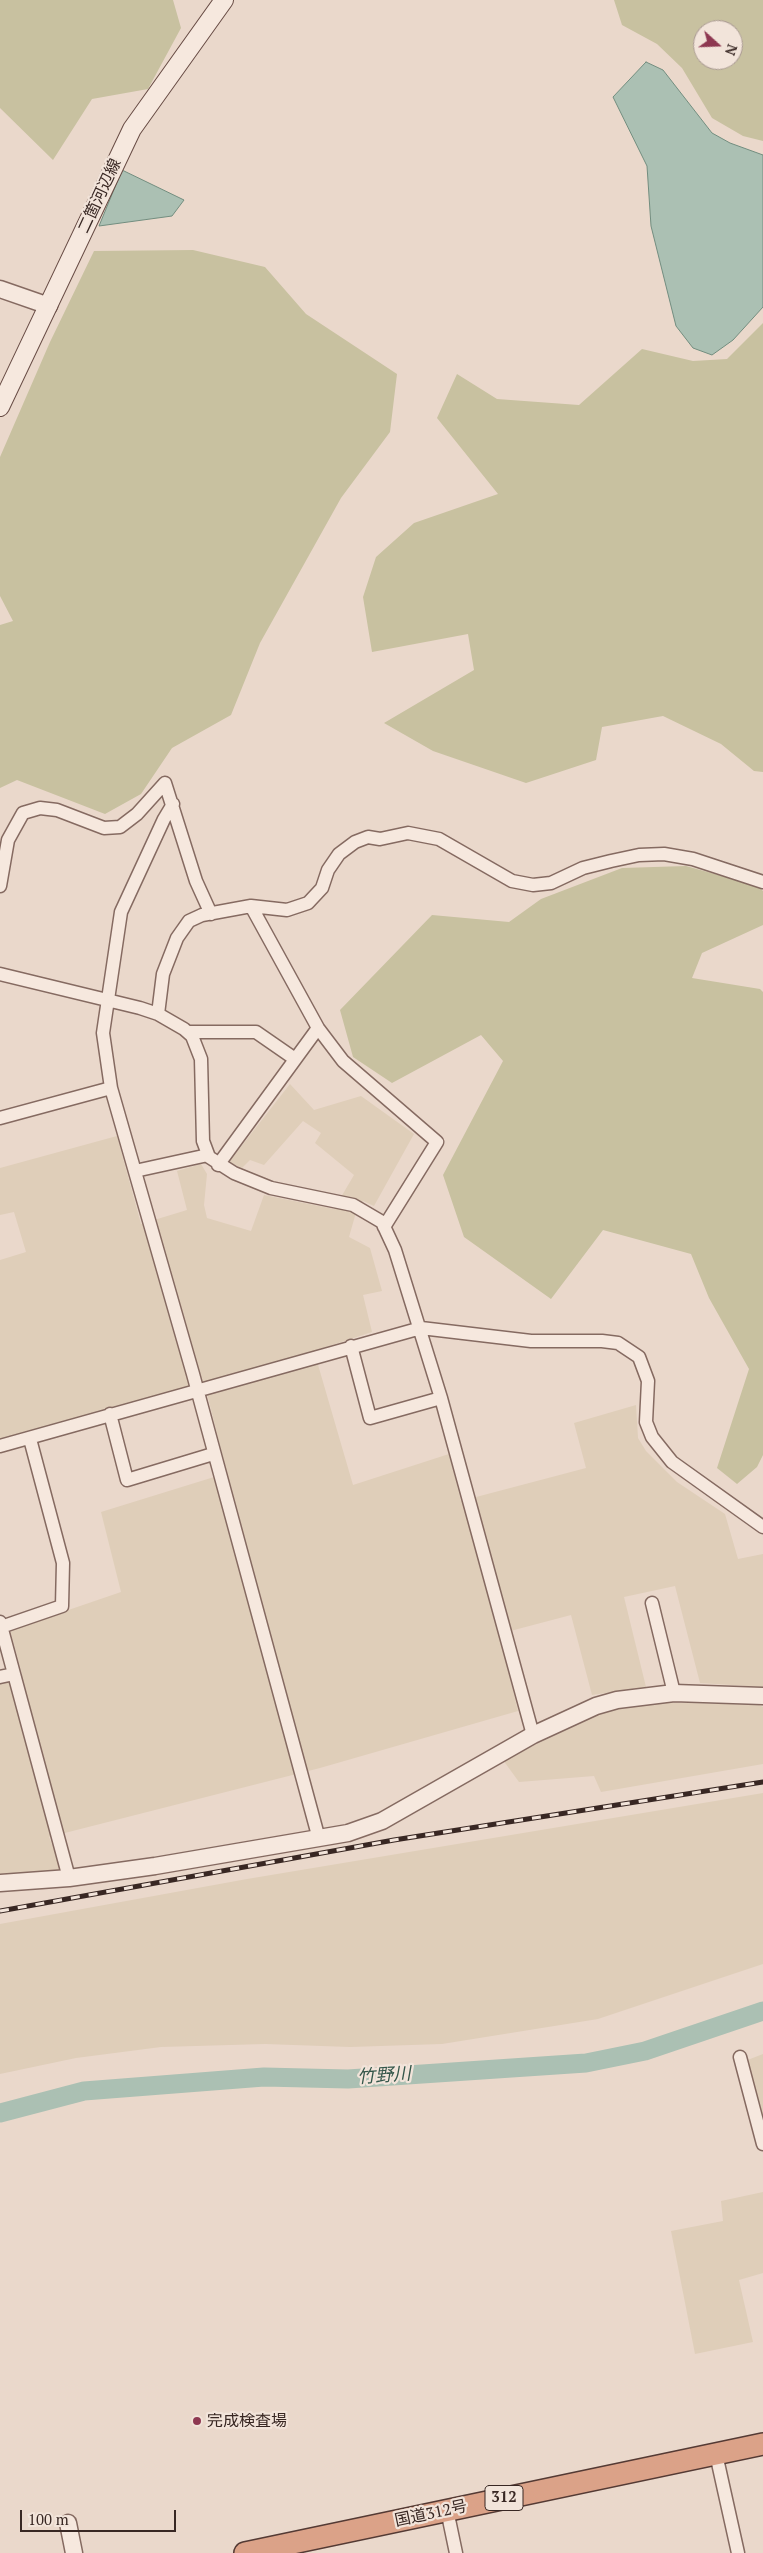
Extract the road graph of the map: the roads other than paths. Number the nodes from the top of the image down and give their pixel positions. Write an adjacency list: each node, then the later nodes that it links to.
1 (224, 0): 3 (main road, 二箇河辺線)
2 (0, 289): 3 (street)
3 (49, 306): 4 (main road, 二箇河辺線)
4 (0, 407)
5 (173, 804): 7 (street); 9 (street); 11 (street)
6 (763, 882): 8 (street)
7 (0, 886)
8 (251, 906): 9 (street); 13 (street)
9 (211, 914): 12 (street)
10 (0, 974): 11 (street)
11 (106, 999): 12 (street); 16 (street)
12 (158, 1014): 14 (street)
13 (318, 1028): 15 (street); 21 (street)
14 (188, 1032): 15 (street); 18 (street)
15 (295, 1059): 19 (street)
16 (111, 1088): 17 (street); 20 (street)
17 (0, 1118)
18 (208, 1155): 19 (street); 20 (street)
19 (218, 1164): 21 (street)
20 (135, 1172): 24 (street)
21 (384, 1227): 22 (street)
22 (421, 1328): 23 (street); 25 (street); 30 (street)
23 (351, 1346): 24 (street); 25 (street)
24 (197, 1392): 26 (street); 29 (street)
25 (441, 1398): 37 (street)
26 (110, 1414): 27 (street); 29 (street)
27 (30, 1439): 28 (street); 32 (street)
28 (0, 1446)
29 (213, 1454): 38 (street)
30 (763, 1527)
31 (652, 1603): 35 (street)
32 (1, 1625): 33 (street)
33 (14, 1674): 34 (street); 39 (street)
34 (0, 1677)
35 (674, 1693): 36 (street); 37 (street)
36 (763, 1696)
37 (533, 1736): 38 (street)
38 (319, 1839): 39 (street)
39 (69, 1878): 40 (street)
40 (0, 1883)
41 (740, 2057): 42 (street)
42 (763, 2144)
43 (763, 2444): 44 (highway, 国道312号 / 312)
44 (716, 2454): 45 (highway, 国道312号 / 312); 51 (street)
45 (447, 2510): 47 (highway, 国道312号 / 312); 50 (street)
46 (68, 2522): 48 (street)
47 (267, 2551): 49 (highway, 国道312号 / 312)
48 (74, 2553)
49 (246, 2553)
50 (456, 2553)
51 (738, 2553)

